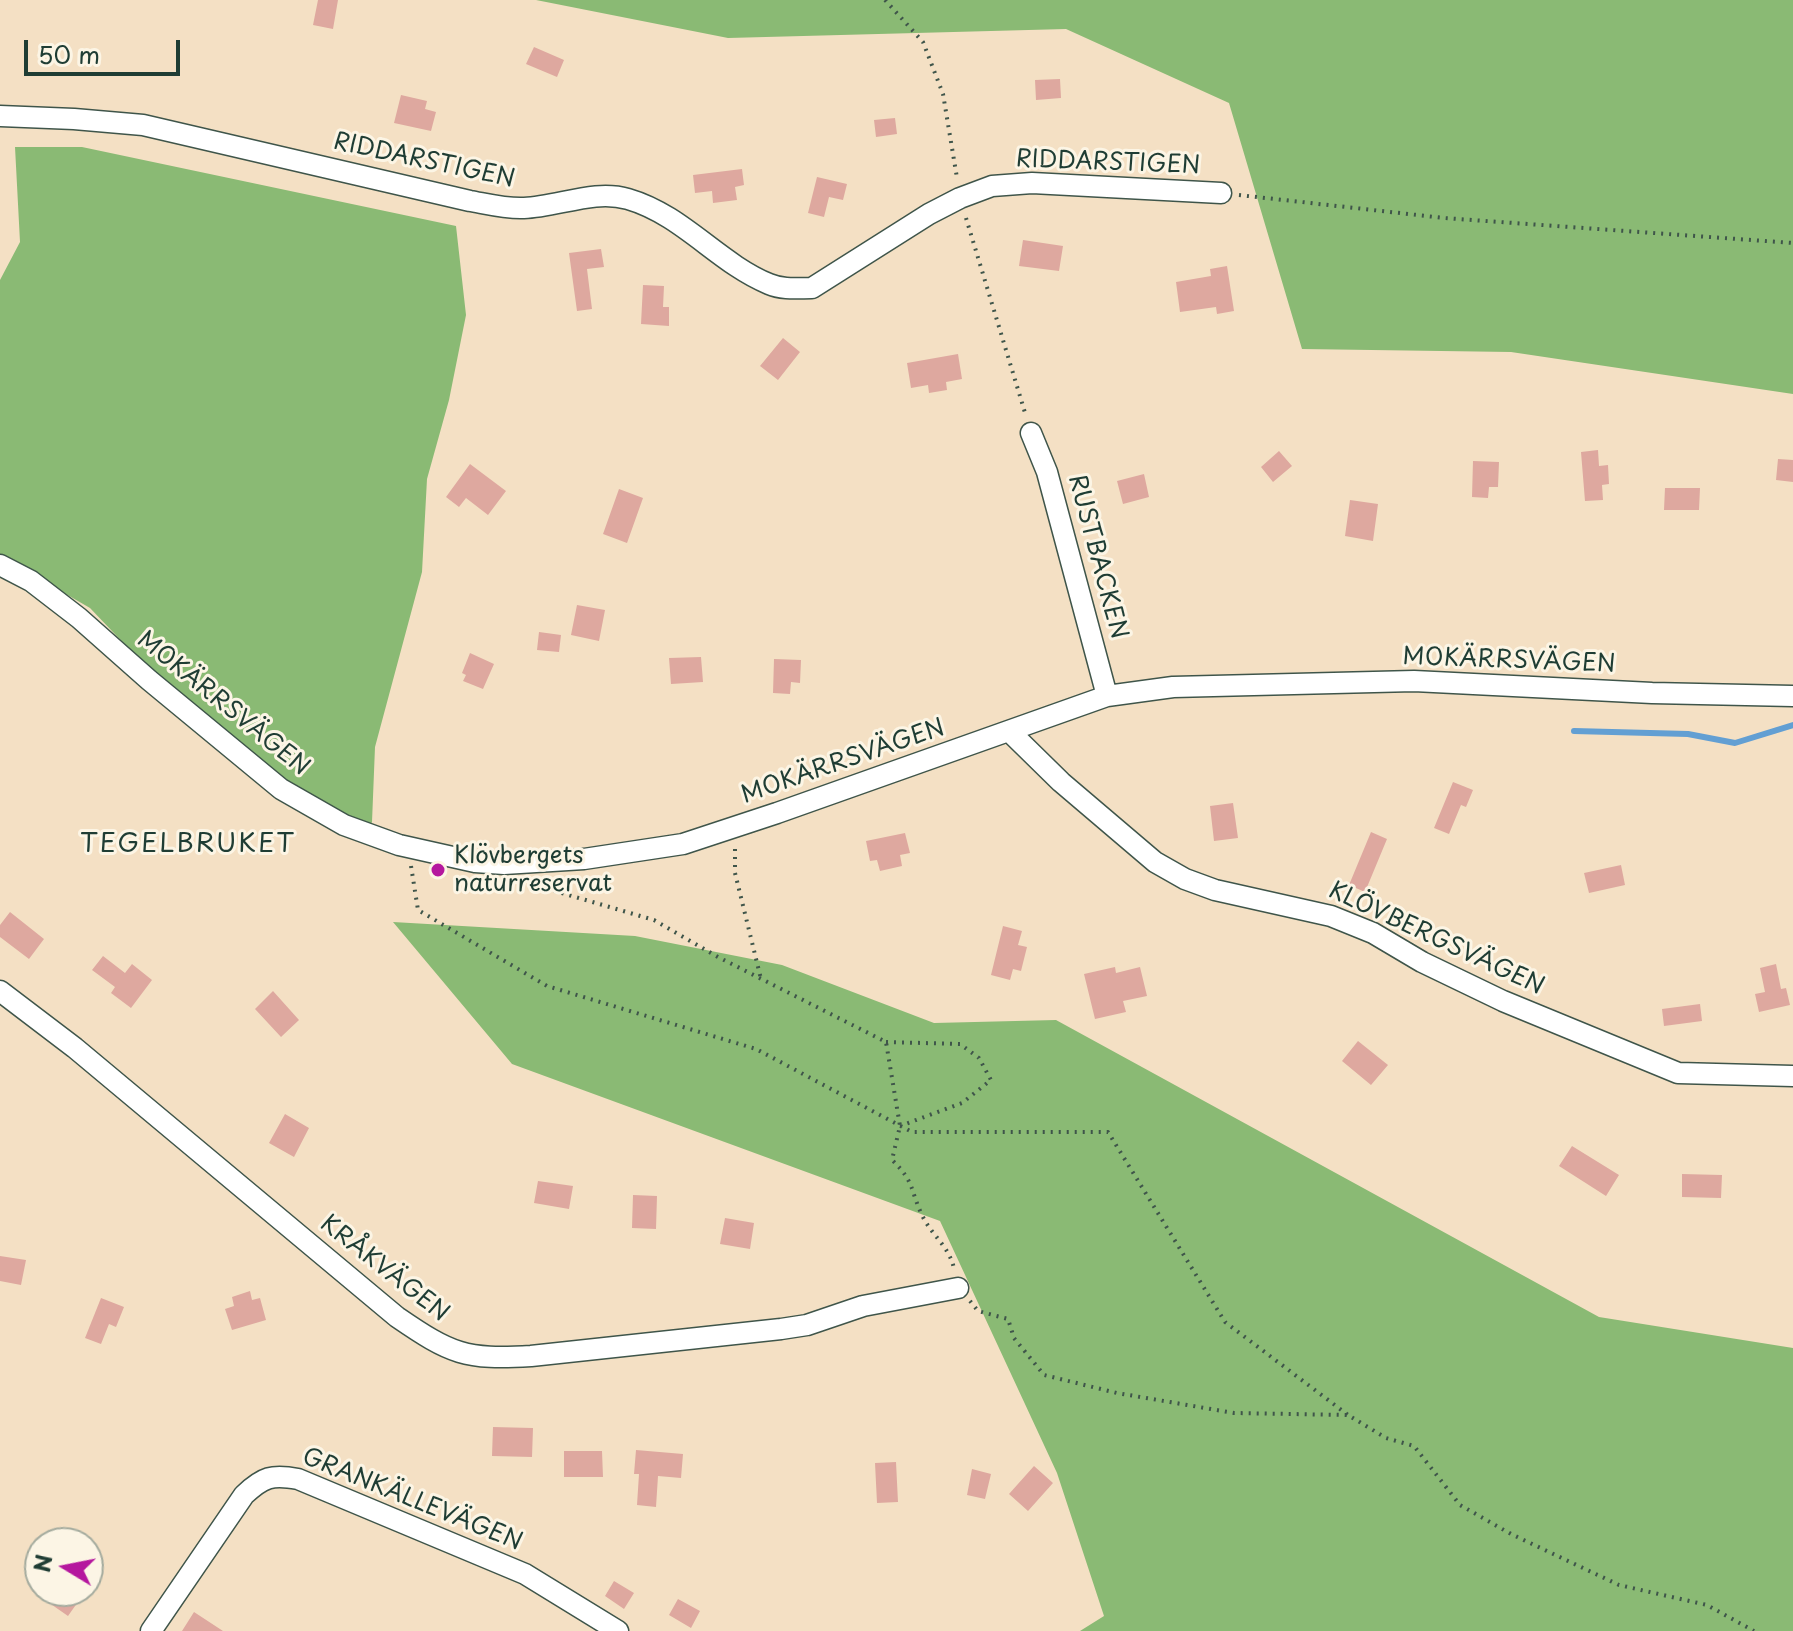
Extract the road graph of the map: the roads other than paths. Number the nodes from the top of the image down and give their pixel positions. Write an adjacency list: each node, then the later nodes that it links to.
1 (0, 116): 2 (street, RIDDARSTIGEN)
2 (1221, 193)
3 (1031, 433): 5 (street, RUSTBACKEN)
4 (0, 565): 7 (street, MOKÄRRSVÄGEN)
5 (1107, 696): 6 (street, MOKÄRRSVÄGEN); 7 (street, MOKÄRRSVÄGEN)
6 (1793, 696)
7 (1009, 731): 9 (street, KLÖVBERGSVÄGEN)
8 (0, 991): 10 (street, KRÅKVÄGEN)
9 (1793, 1076)
10 (958, 1288)
11 (151, 1631): 12 (street, GRANKÄLLEVÄGEN)
12 (618, 1631)

